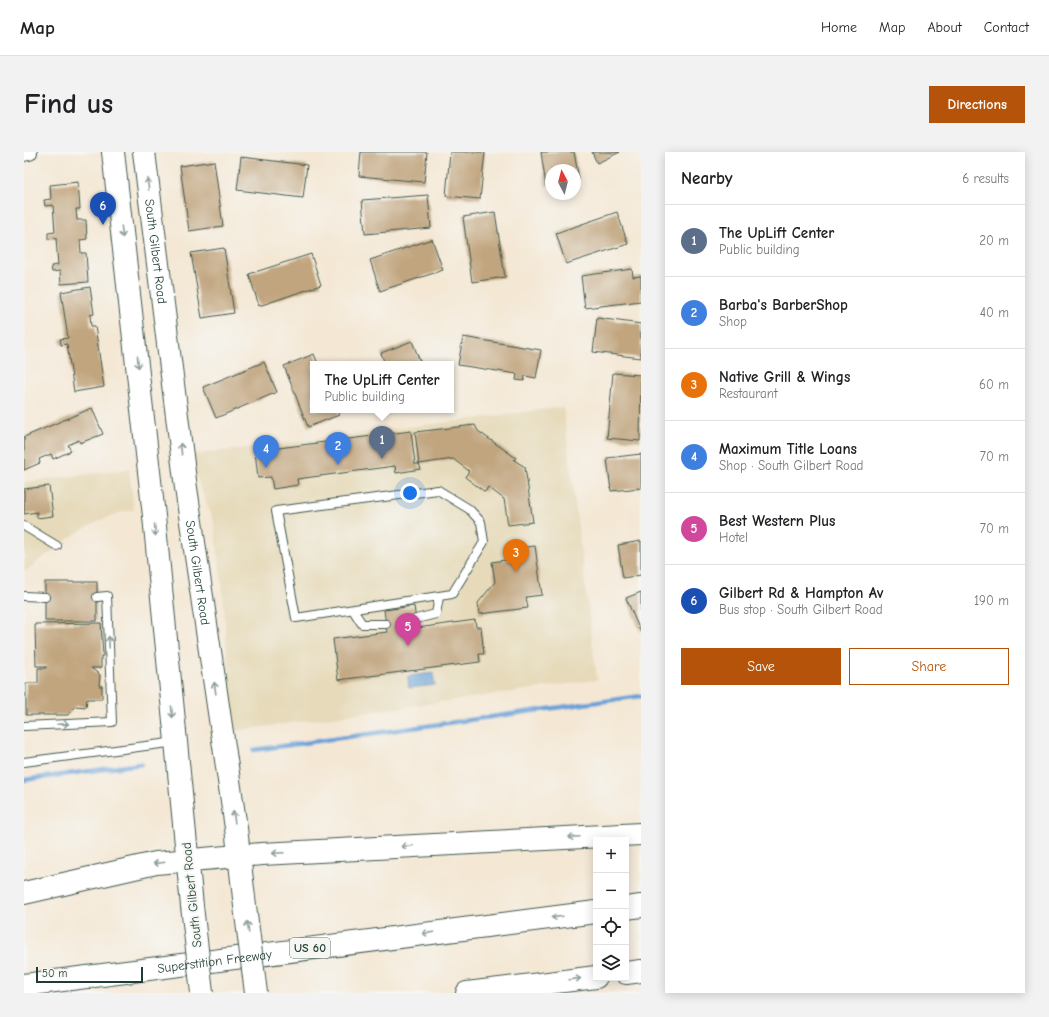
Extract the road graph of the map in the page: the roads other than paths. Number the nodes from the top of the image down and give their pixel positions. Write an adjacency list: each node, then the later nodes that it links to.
1 (29, 152): 4 (street)
2 (113, 152): 15 (main road, South Gilbert Road, one-way to 15)
3 (144, 152): 18 (main road, South Gilbert Road, one-way to 3)
4 (24, 153)
5 (24, 526): 6 (lane)
6 (57, 546)
7 (24, 596): 8 (lane)
8 (45, 597)
9 (97, 597): 14 (lane, one-way to 9)
10 (439, 597): 11 (lane); 11 (lane); 12 (lane)
11 (353, 610): 13 (lane)
12 (416, 619)
13 (386, 624)
14 (24, 726)
15 (176, 742): 16 (lane); 19 (main road, South Gilbert Road)
16 (24, 762)
17 (641, 834): 18 (main road, one-way to 18)
18 (239, 856): 19 (main road); 29 (main road, South Gilbert Road, one-way to 18, bridge)
19 (187, 861): 20 (main road, one-way to 20); 28 (main road, South Gilbert Road, bridge)
20 (24, 893)
21 (641, 906): 22 (main road)
22 (629, 908)
23 (593, 912): 27 (main road, Superstition Freeway / US 60, one-way to 27)
24 (641, 971): 25 (main road)
25 (629, 973)
26 (593, 977): 30 (main road, one-way to 26)
27 (24, 985)
28 (202, 993)
29 (256, 993)
30 (467, 993)

